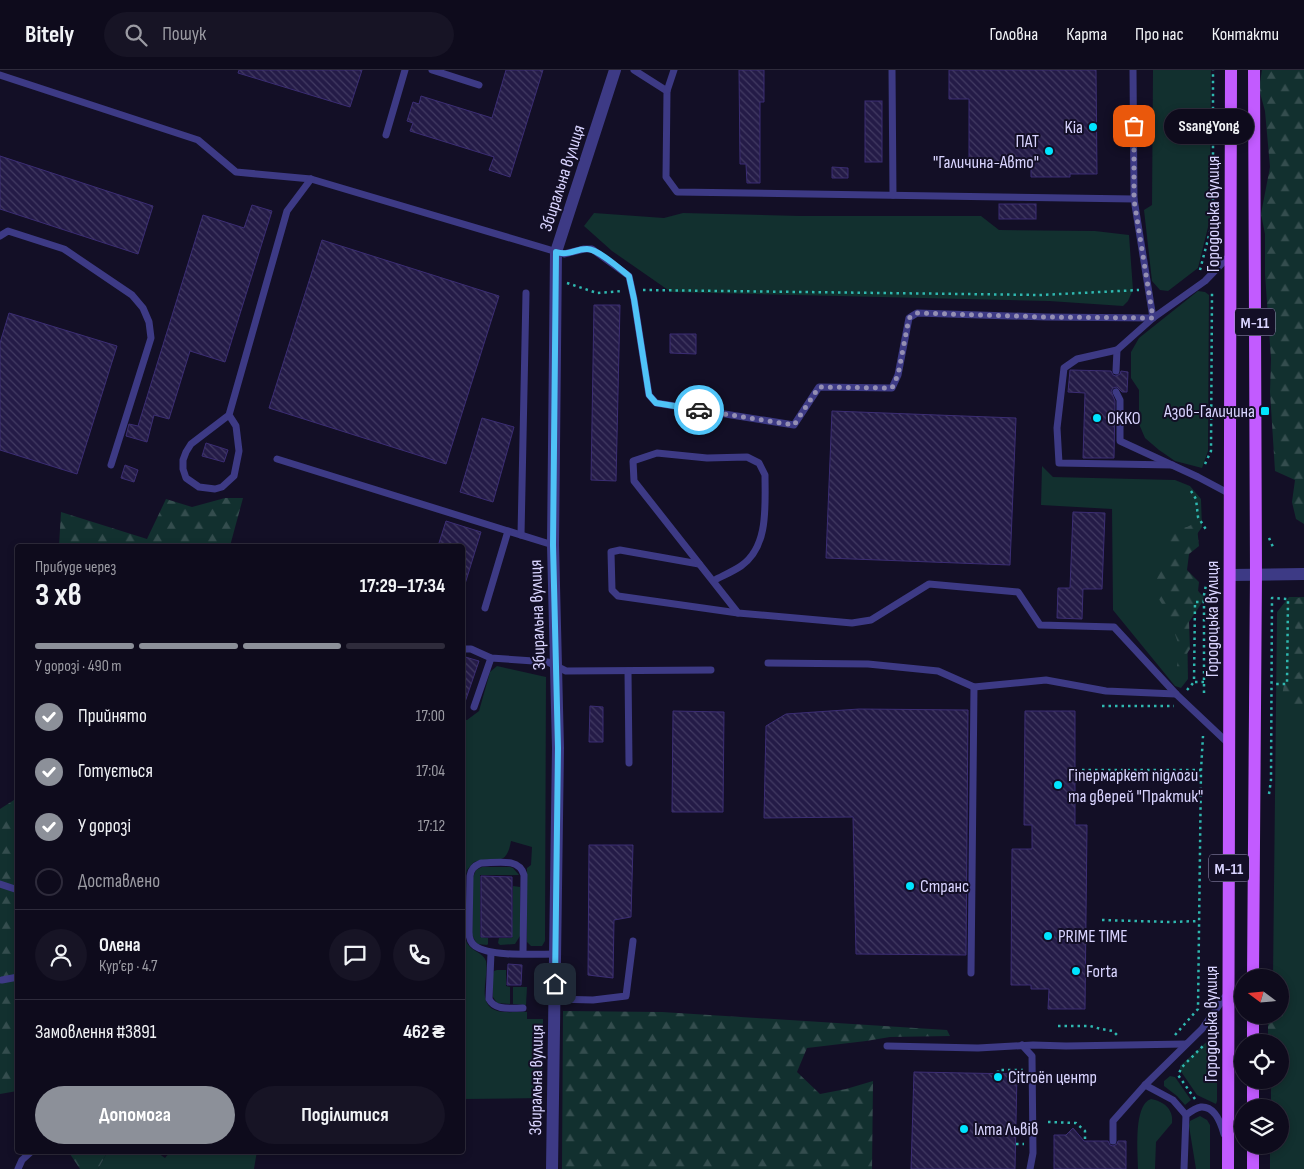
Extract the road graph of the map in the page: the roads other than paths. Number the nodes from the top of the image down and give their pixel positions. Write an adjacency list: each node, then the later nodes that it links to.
1 (405, 70): 13 (lane)
2 (432, 70): 11 (lane)
3 (615, 70): 18 (street, Збиральна вулиця)
4 (634, 70): 12 (lane)
5 (674, 70): 12 (lane)
6 (892, 70): 15 (lane)
7 (1133, 70): 16 (lane)
8 (1231, 70): 19 (main road, Городоцька вулиця / М-11)
9 (1254, 70): 34 (main road, М-11)
10 (0, 76): 14 (lane)
11 (479, 85)
12 (667, 91): 15 (lane)
13 (386, 135)
14 (311, 179): 18 (lane); 25 (lane)
15 (894, 195): 16 (lane)
16 (1134, 200): 21 (lane)
17 (0, 236): 27 (lane)
18 (556, 252): 21 (lane); 32 (street, Збиральна вулиця)
19 (1231, 254): 21 (lane); 29 (main road, Городоцька вулиця / М-11)
20 (526, 293): 31 (lane)
21 (1153, 318): 22 (lane)
22 (1117, 350): 23 (lane); 28 (lane)
23 (1116, 371)
24 (1116, 392): 28 (lane)
25 (229, 415): 25 (lane)
26 (277, 459): 30 (lane)
27 (111, 465)
28 (1172, 466): 29 (lane)
29 (1230, 494): 36 (main road, Городоцька вулиця / М-11)
30 (508, 531): 31 (lane); 38 (lane)
31 (521, 535): 32 (lane)
32 (553, 545): 43 (street, Збиральна вулиця)
33 (699, 564): 37 (lane); 37 (lane); 39 (lane)
34 (1256, 574): 35 (street); 36 (street); 57 (main road, М-11)
35 (1304, 574)
36 (1230, 575): 49 (main road, Городоцька вулиця / М-11)
37 (713, 581): 39 (lane)
38 (485, 608)
39 (738, 613): 47 (lane)
40 (465, 649): 41 (lane)
41 (491, 658): 43 (lane); 48 (lane)
42 (768, 663): 46 (lane)
43 (557, 666): 45 (lane); 56 (street, Збиральна вулиця)
44 (710, 670): 45 (lane)
45 (628, 671): 50 (lane)
46 (974, 687): 47 (lane); 58 (lane)
47 (1176, 694): 49 (lane)
48 (474, 707)
49 (1229, 744): 61 (main road, Городоцька вулиця / М-11)
50 (629, 763)
51 (0, 884): 52 (lane)
52 (15, 889)
53 (634, 941): 62 (lane)
54 (491, 953): 55 (lane); 55 (lane); 63 (lane)
55 (523, 954): 56 (lane)
56 (555, 954): 62 (street, Збиральна вулиця)
57 (1254, 969)
58 (971, 973)
59 (15, 978): 60 (lane)
60 (2, 980)
61 (1229, 992): 64 (lane); 70 (main road, Городоцька вулиця / М-11)
62 (554, 999): 74 (street, Збиральна вулиця)
63 (523, 1008)
64 (1186, 1044): 65 (lane); 67 (lane)
65 (1022, 1045): 66 (lane); 75 (lane)
66 (887, 1046)
67 (1145, 1085): 68 (lane); 69 (lane)
68 (1186, 1115): 70 (lane); 76 (lane)
69 (1113, 1141)
70 (1228, 1147): 77 (main road, Городоцька вулиця / М-11)
71 (29, 1154): 73 (lane)
72 (1253, 1154): 78 (main road)
73 (18, 1169)
74 (552, 1169)
75 (1030, 1169)
76 (1184, 1169)
77 (1228, 1169)
78 (1253, 1169)

